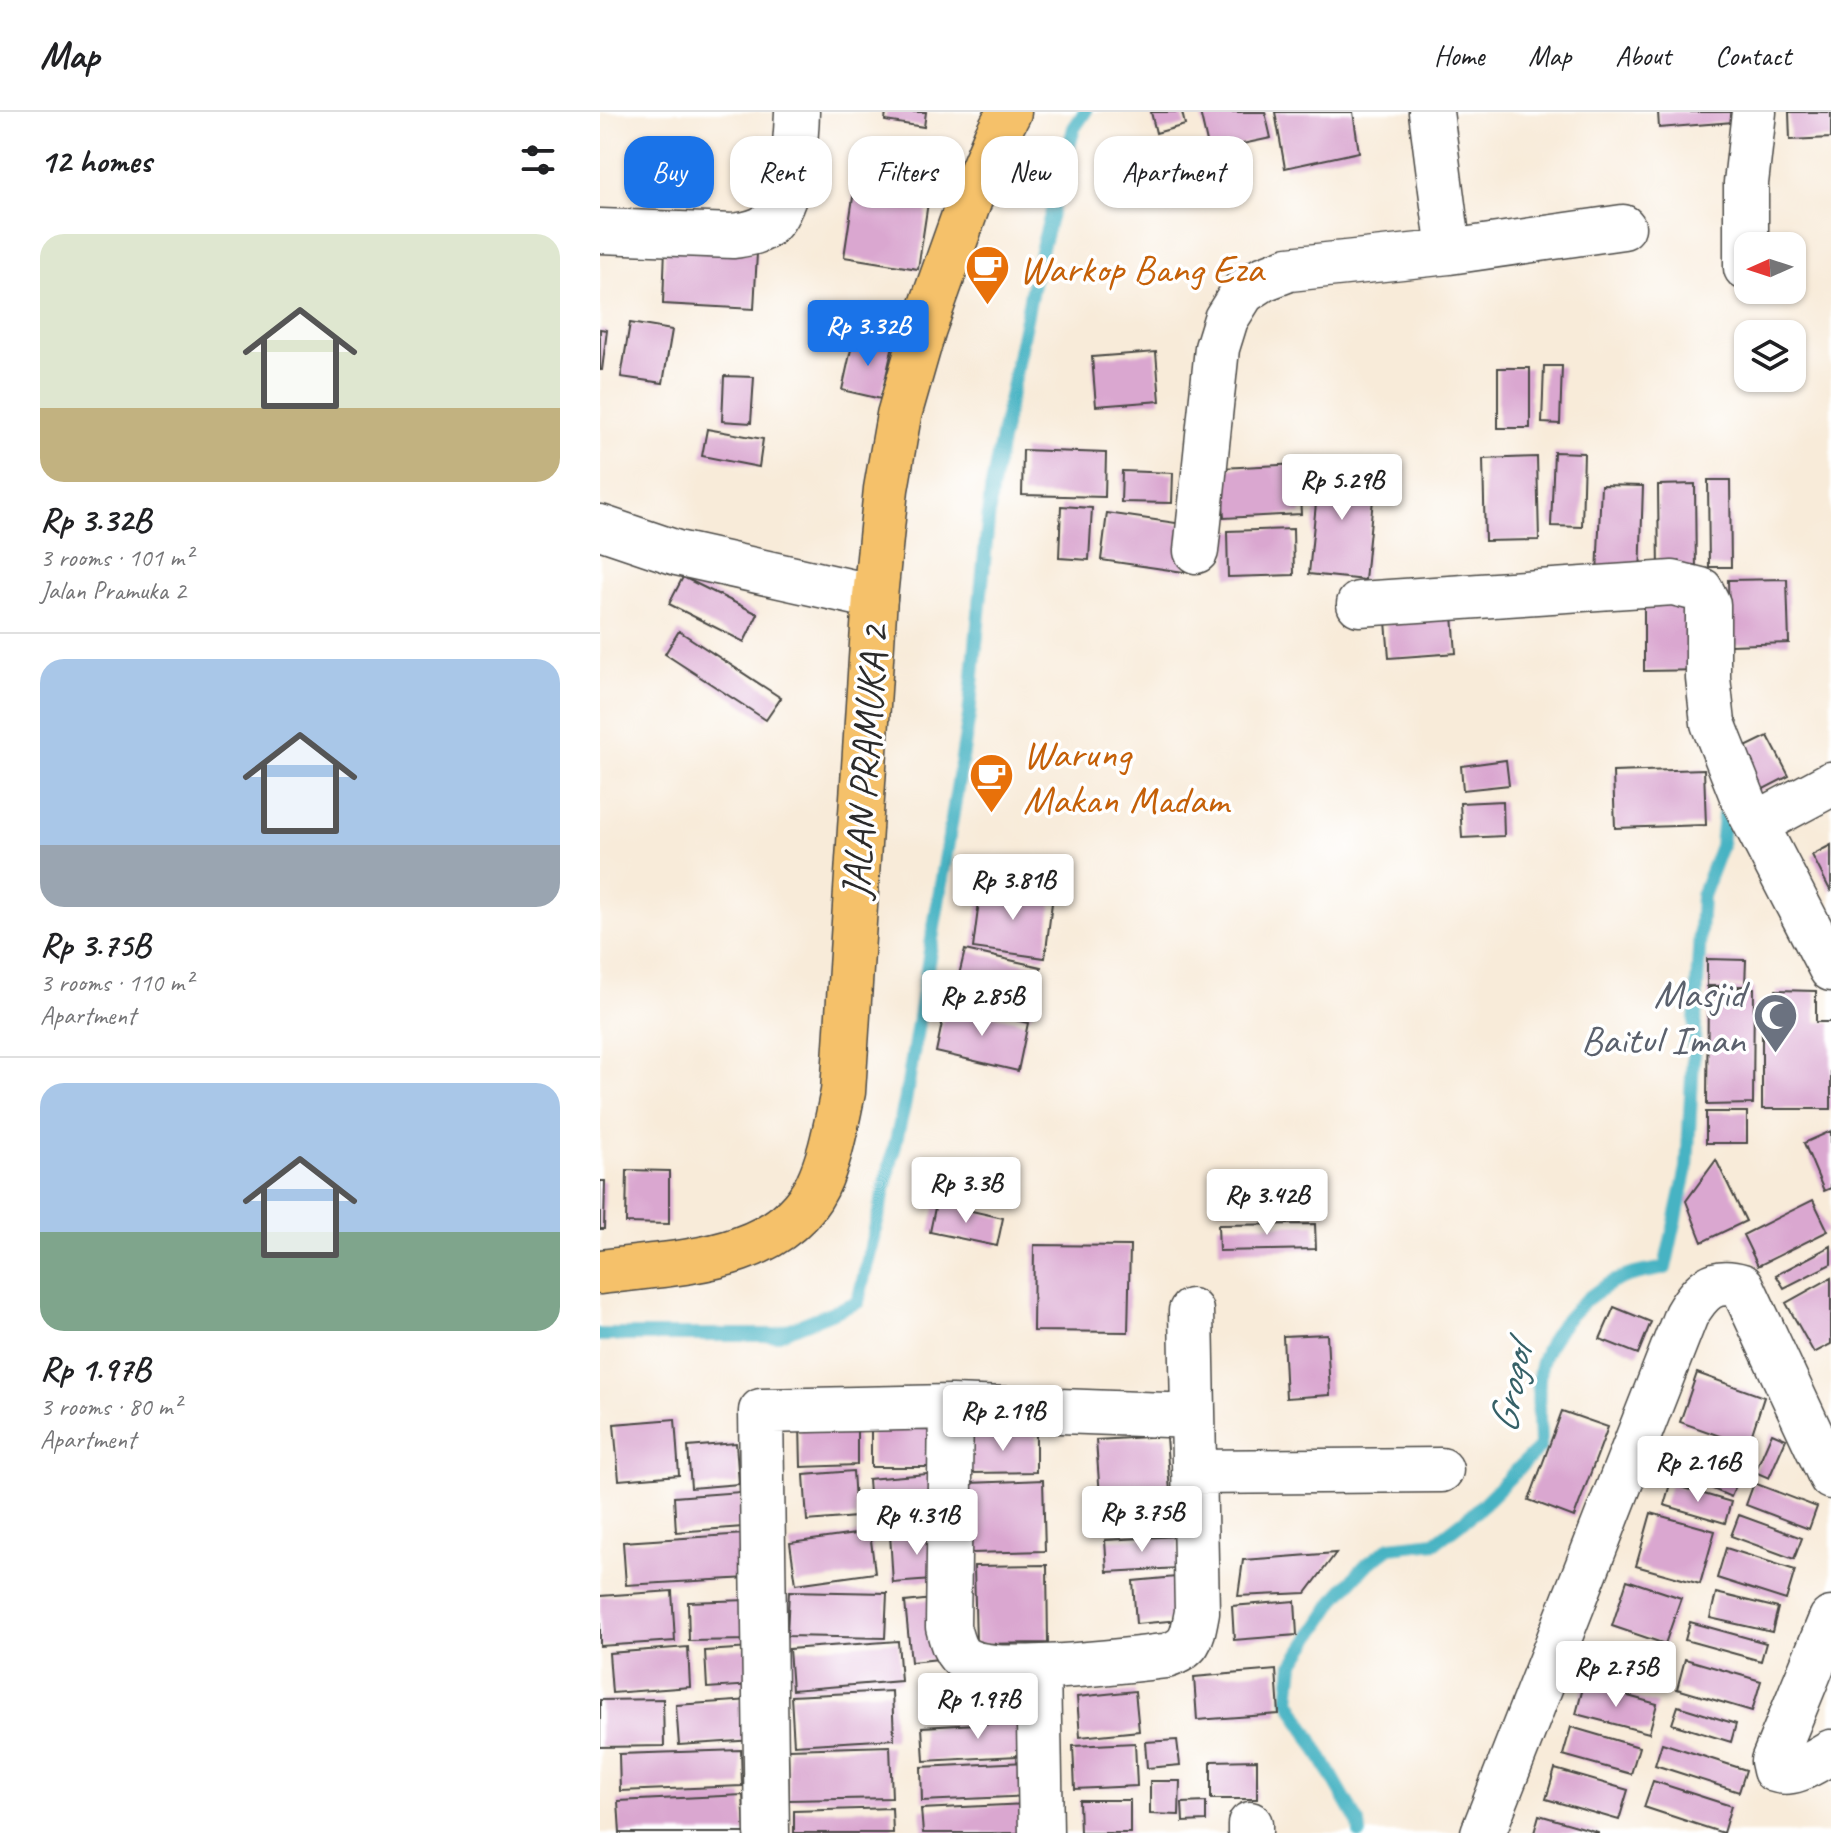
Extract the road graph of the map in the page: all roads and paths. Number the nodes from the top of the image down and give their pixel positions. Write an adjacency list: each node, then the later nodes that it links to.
1 (797, 112): 6 (street)
2 (1009, 112): 11 (main road, JALAN PRAMUKA 2)
3 (1431, 112): 8 (street)
4 (1754, 112): 7 (street)
5 (1623, 227): 8 (street)
6 (600, 231)
7 (1746, 232)
8 (1449, 252): 10 (street)
9 (600, 527): 11 (street)
10 (1196, 551)
11 (875, 597): 16 (main road, JALAN PRAMUKA 2)
12 (1359, 604): 14 (street)
13 (1831, 784): 14 (street)
14 (1758, 823): 15 (street)
15 (1831, 969)
16 (600, 1272)
17 (1191, 1311): 19 (street)
18 (951, 1407): 19 (street); 24 (street); 26 (street)
19 (1193, 1416): 21 (street)
20 (1441, 1470): 21 (street)
21 (1194, 1472): 24 (street)
22 (1831, 1477): 28 (street)
23 (1831, 1619): 25 (street)
24 (1038, 1668): 27 (street)
25 (1831, 1752)
26 (767, 1833)
27 (1041, 1833)
28 (1483, 1833)

